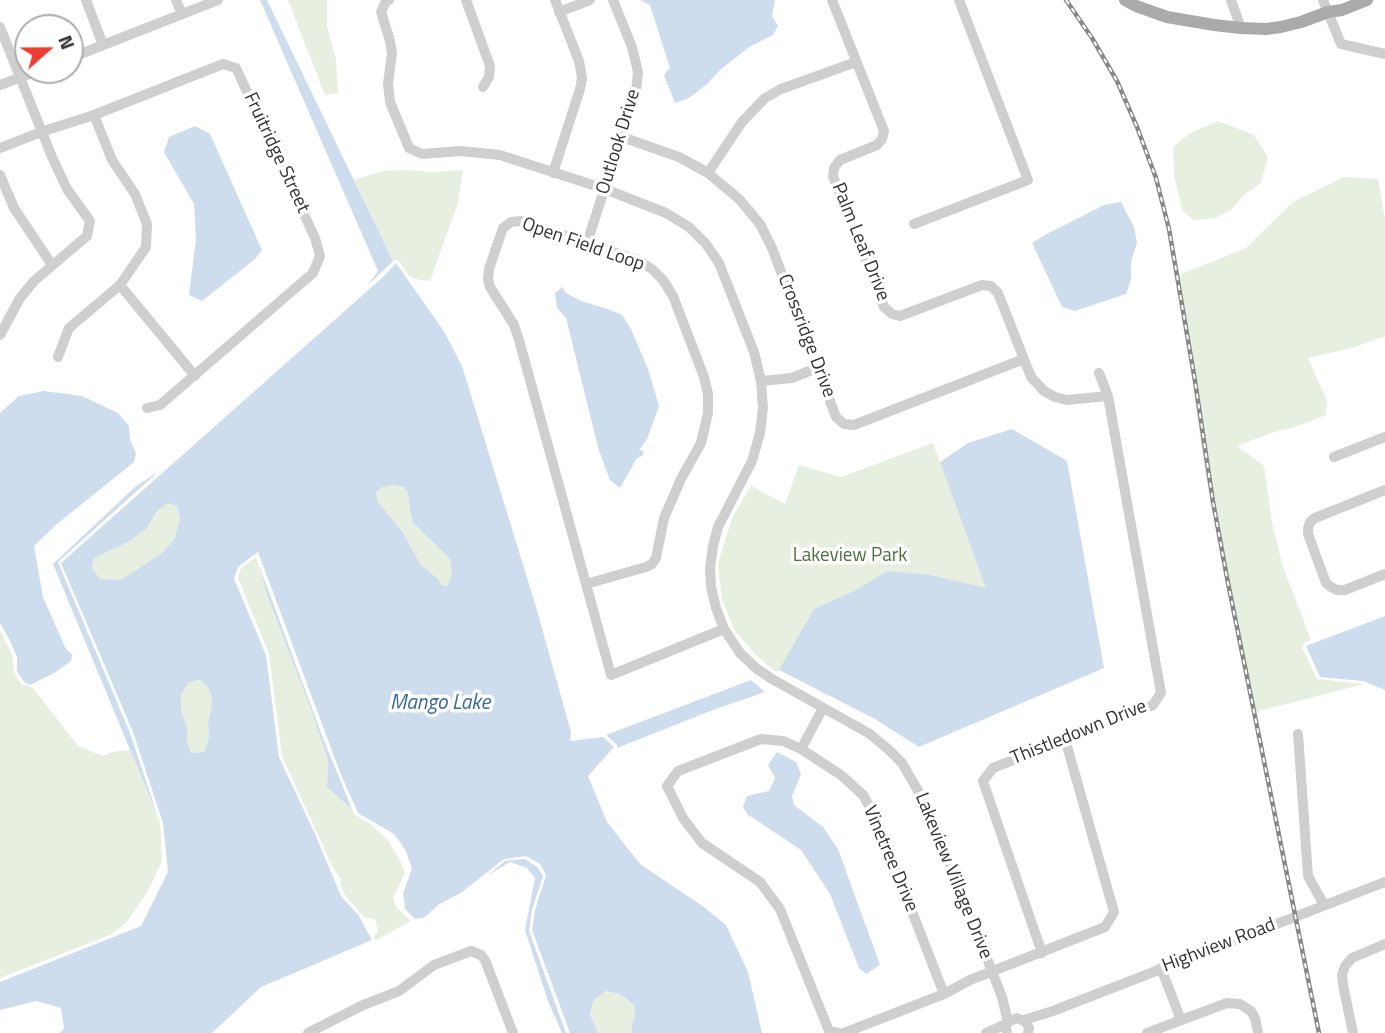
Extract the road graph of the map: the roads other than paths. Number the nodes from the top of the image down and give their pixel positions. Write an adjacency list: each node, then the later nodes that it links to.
1 (86, 0): 20 (street)
2 (176, 0): 17 (street)
3 (218, 0): 17 (street)
4 (389, 0): 31 (street, Lakeview Village Drive)
5 (466, 0): 26 (street)
6 (555, 0): 16 (street)
7 (590, 0): 16 (street)
8 (613, 0): 29 (street, Outlook Drive)
9 (832, 0): 23 (street, Palm Leaf Drive)
10 (959, 0): 35 (street)
11 (1231, 0): 19 (street)
12 (1346, 0): 15 (main road)
13 (1367, 0): 15 (main road)
14 (1134, 2): 19 (main road)
15 (1326, 6): 19 (main road); 22 (street)
16 (559, 12): 31 (street)
17 (182, 14): 20 (street)
18 (0, 27): 24 (street)
19 (1241, 28)
20 (103, 45): 21 (street)
21 (84, 52)
22 (1385, 54)
23 (856, 62): 32 (street); 41 (street, Palm Leaf Drive)
24 (14, 65)
25 (21, 84): 28 (street)
26 (483, 87)
27 (94, 115): 28 (street, Fruitridge Street); 38 (street); 44 (street, Fruitridge Street)
28 (41, 132): 30 (street, Fruitridge Street); 37 (street)
29 (622, 137): 32 (street, Crossridge Drive); 34 (street, Outlook Drive)
30 (0, 148)
31 (553, 173): 34 (street, Lakeview Village Drive)
32 (708, 173): 42 (street, Crossridge Drive)
33 (0, 175): 37 (street)
34 (605, 190): 36 (street, Outlook Drive); 45 (street, Lakeview Village Drive)
35 (914, 224)
36 (587, 243): 52 (street, Open Field Loop); 52 (street, Open Field Loop)
37 (52, 265): 39 (street)
38 (120, 285): 40 (street); 44 (street)
39 (0, 335)
40 (58, 357)
41 (1024, 359): 42 (street, Crossridge Drive); 46 (street, Palm Leaf Drive)
42 (817, 368): 45 (street)
43 (1099, 373): 46 (street, Thistledown Drive)
44 (195, 376): 47 (street, Fruitridge Street)
45 (761, 382): 53 (street, Lakeview Village Drive)
46 (1108, 396): 56 (street, Thistledown Drive)
47 (147, 408)
48 (1385, 438): 49 (street)
49 (1334, 457)
50 (1385, 490): 51 (street)
51 (1385, 574)
52 (586, 584): 53 (street, Open Field Loop)
53 (724, 629): 54 (street, Lakeview Village Drive)
54 (823, 708): 57 (street); 63 (street, Lakeview Village Drive)
55 (1298, 734): 59 (street)
56 (1065, 740): 61 (street, Vinetree Drive); 61 (street, Thistledown Drive)
57 (801, 749): 64 (street, Vinetree Drive); 73 (street, Vinetree Drive)
58 (1385, 882): 59 (street, Highview Road)
59 (1324, 905): 62 (street, Highview Road)
60 (1385, 944): 77 (street)
61 (1042, 953): 63 (street, Vinetree Drive)
62 (1161, 968): 66 (street, Highview Road); 68 (street)
63 (992, 973): 64 (street, Vinetree Drive); 65 (street, Lakeview Village Drive)
64 (944, 994): 73 (street, Vinetree Drive)
65 (1002, 997): 67 (street, Lakeview Village Drive); 69 (street, Lakeview Village Drive)
66 (1053, 1011): 67 (street, Highview Road); 70 (street, Highview Road)
67 (1022, 1019): 69 (street, Highview Road); 70 (street)
68 (1181, 1020): 75 (street); 76 (street)
69 (1007, 1026): 74 (street)
70 (1028, 1032)
71 (308, 1033): 72 (street)
72 (513, 1033)
73 (842, 1033)
74 (986, 1033)
75 (1147, 1033)
76 (1258, 1033)
77 (1353, 1033)

